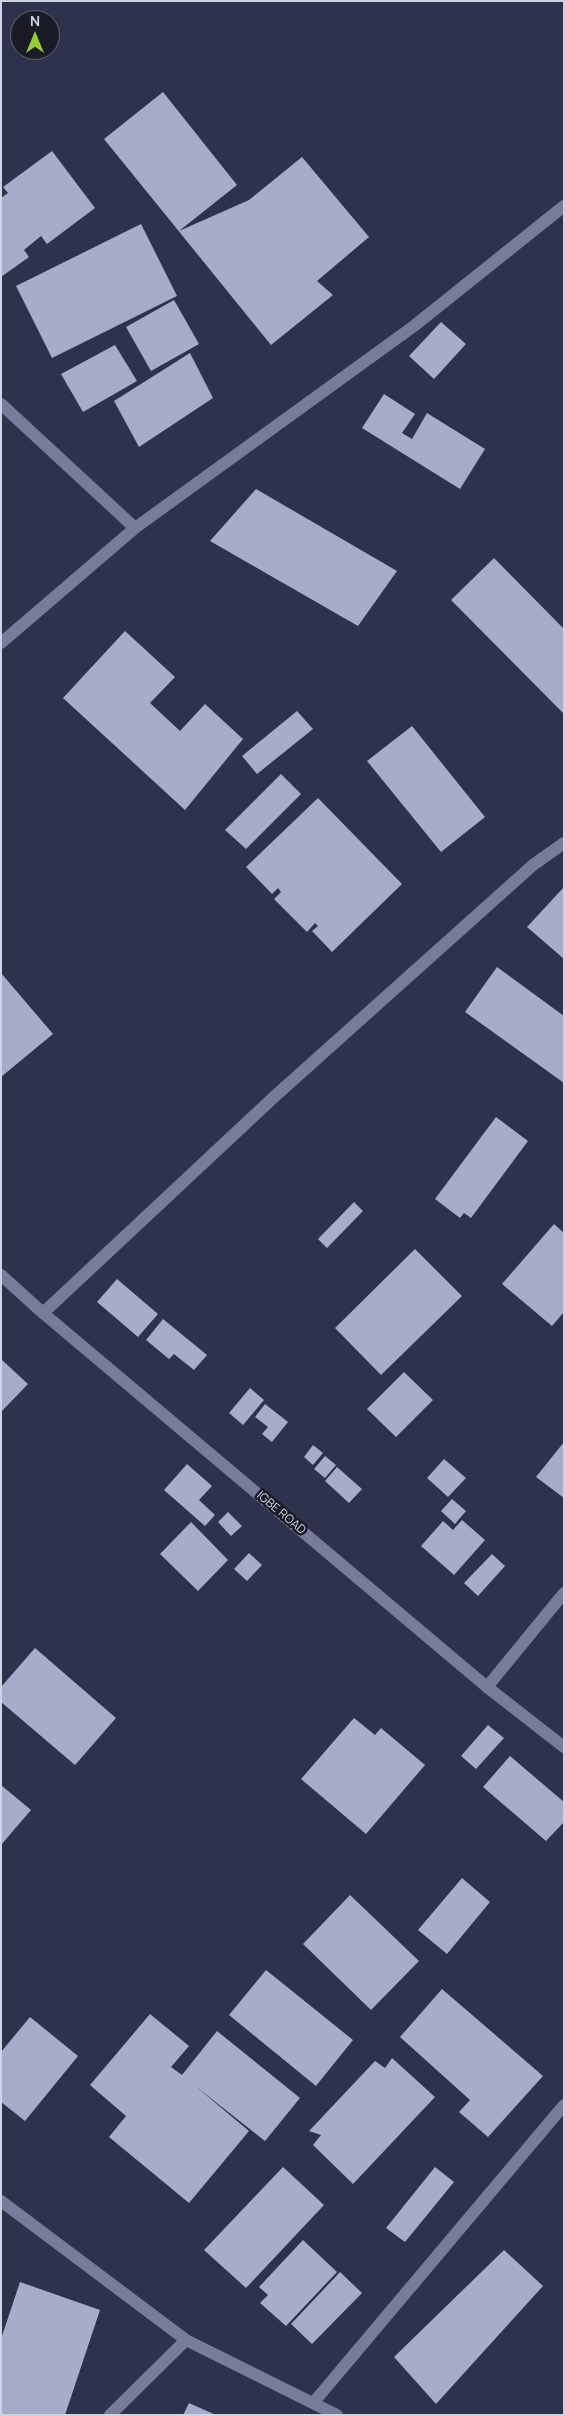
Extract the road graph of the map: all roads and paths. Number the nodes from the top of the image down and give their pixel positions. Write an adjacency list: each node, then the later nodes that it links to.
1 (564, 206): 3 (street)
2 (1, 404): 3 (street)
3 (135, 528): 4 (street)
4 (1, 643)
5 (564, 843): 7 (street)
6 (1, 1275): 7 (street, IGBE ROAD)
7 (43, 1313): 9 (street, IGBE ROAD)
8 (564, 1593): 9 (street)
9 (487, 1687): 10 (street, IGBE ROAD)
10 (564, 1747)
11 (564, 2105): 14 (street)
12 (1, 2201): 13 (street)
13 (186, 2340): 14 (street); 15 (street)
14 (314, 2402): 16 (street)
15 (110, 2415)
16 (337, 2415)

